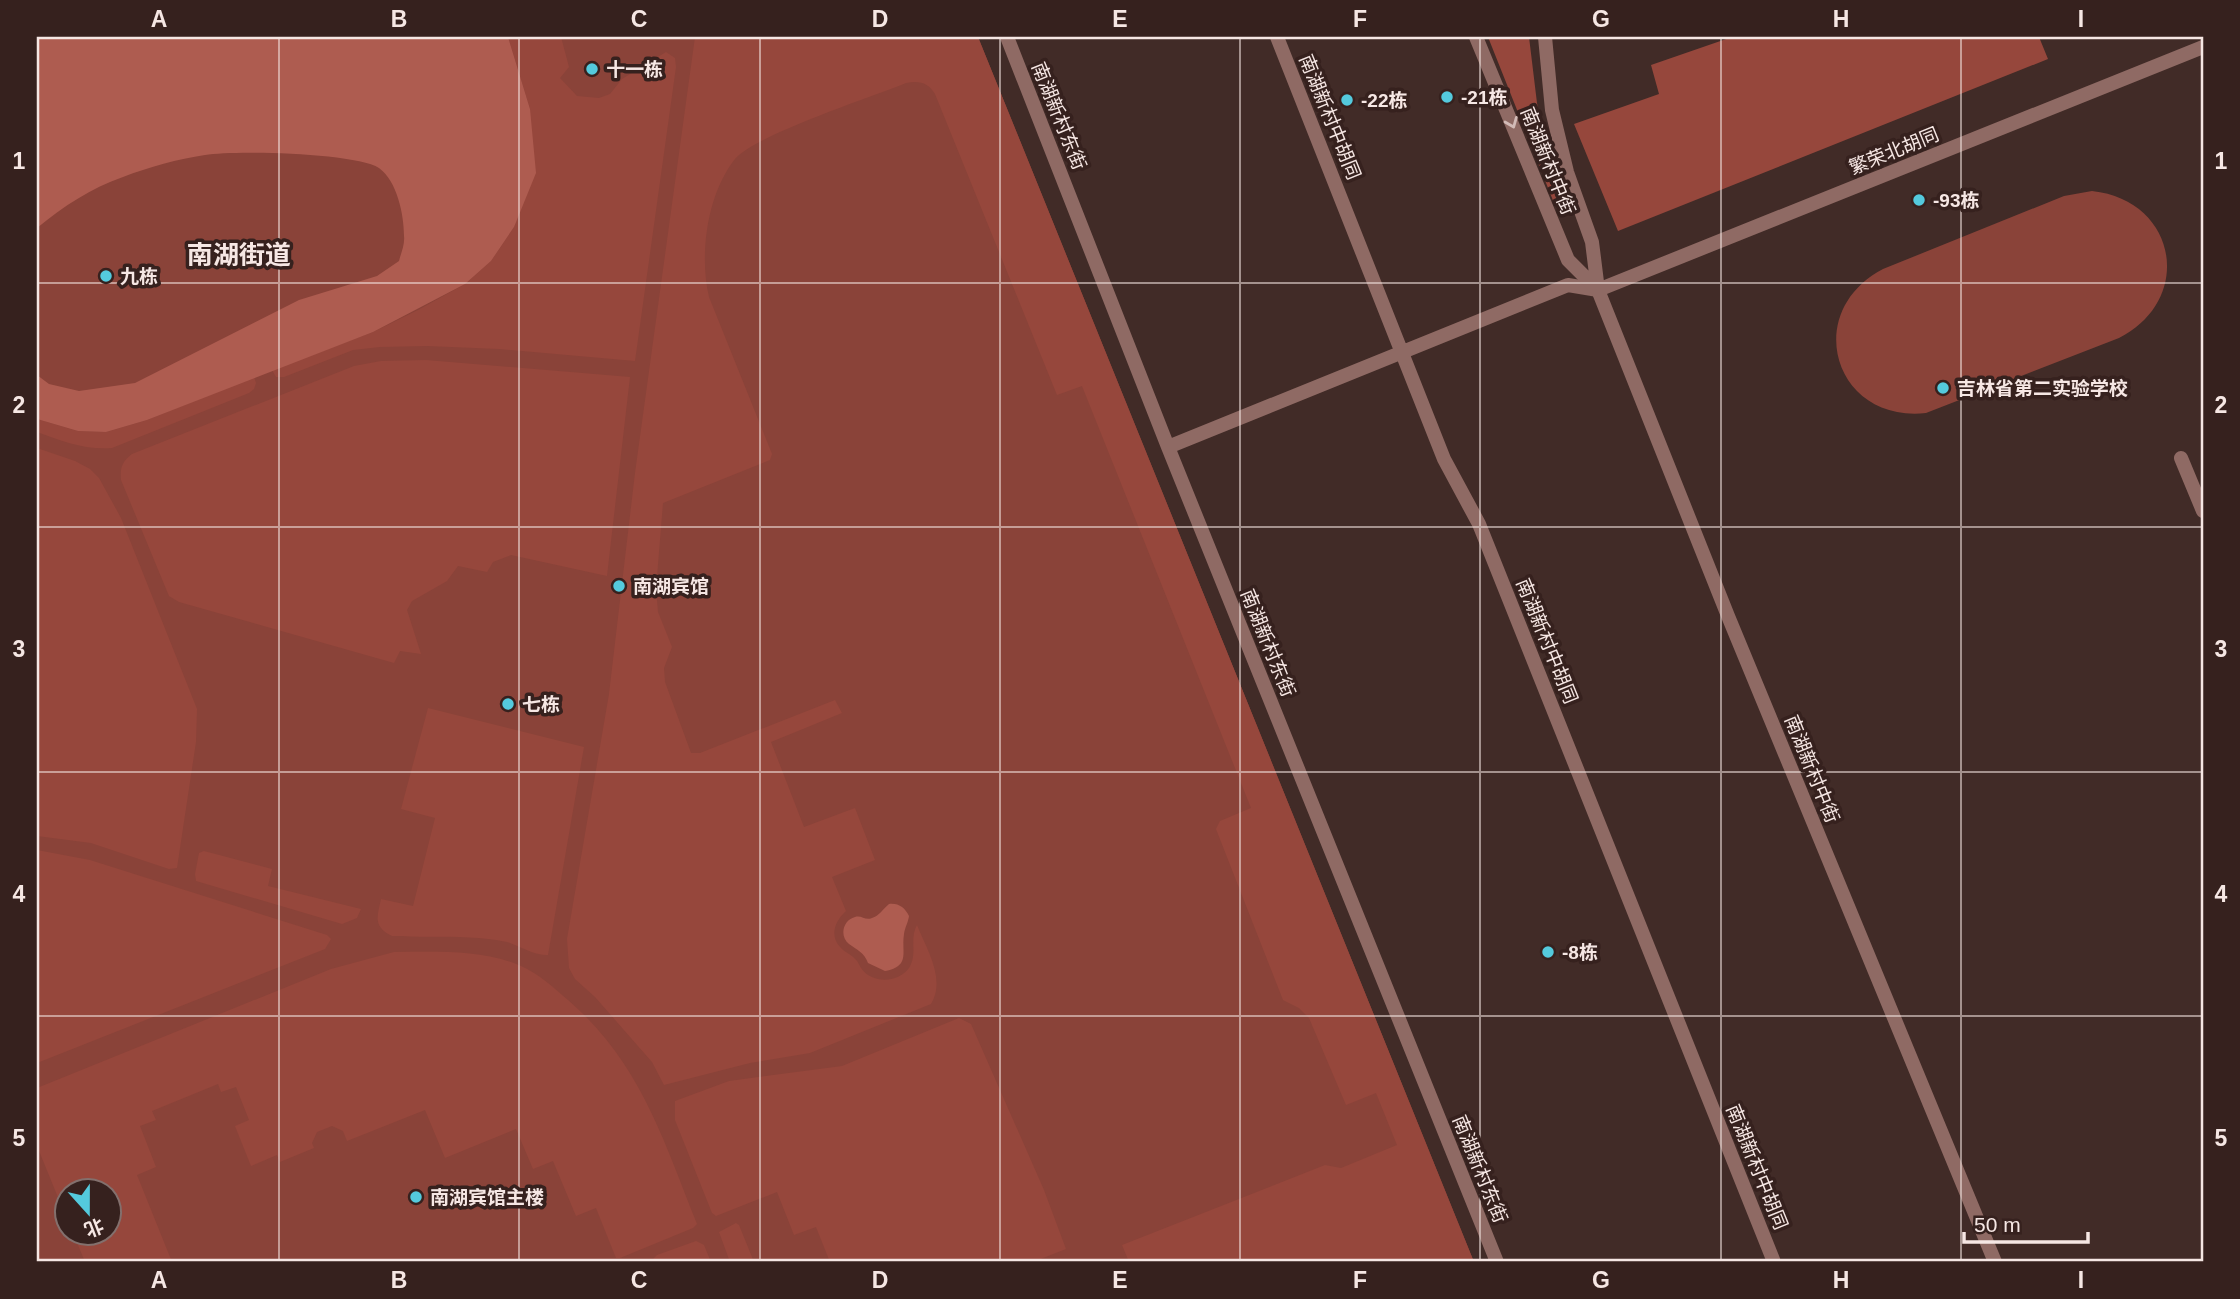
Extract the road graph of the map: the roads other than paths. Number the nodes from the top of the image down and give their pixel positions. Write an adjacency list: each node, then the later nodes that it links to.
1 (1007, 37): 8 (street, 南湖新村东街)
2 (1277, 37): 7 (street, 南湖新村中胡同)
3 (1476, 37): 6 (street, 南湖新村中街, one-way to 6)
4 (1545, 37): 6 (street, 南湖新村中街)
5 (2203, 47): 6 (street, 繁荣北胡同)
6 (1598, 290): 7 (street); 13 (street, 南湖新村中街)
7 (1404, 352): 8 (street); 12 (street, 南湖新村中胡同)
8 (1168, 447): 11 (street, 南湖新村东街)
9 (2181, 458): 10 (street)
10 (2203, 511)
11 (1497, 1262)
12 (1774, 1262)
13 (1994, 1262)

